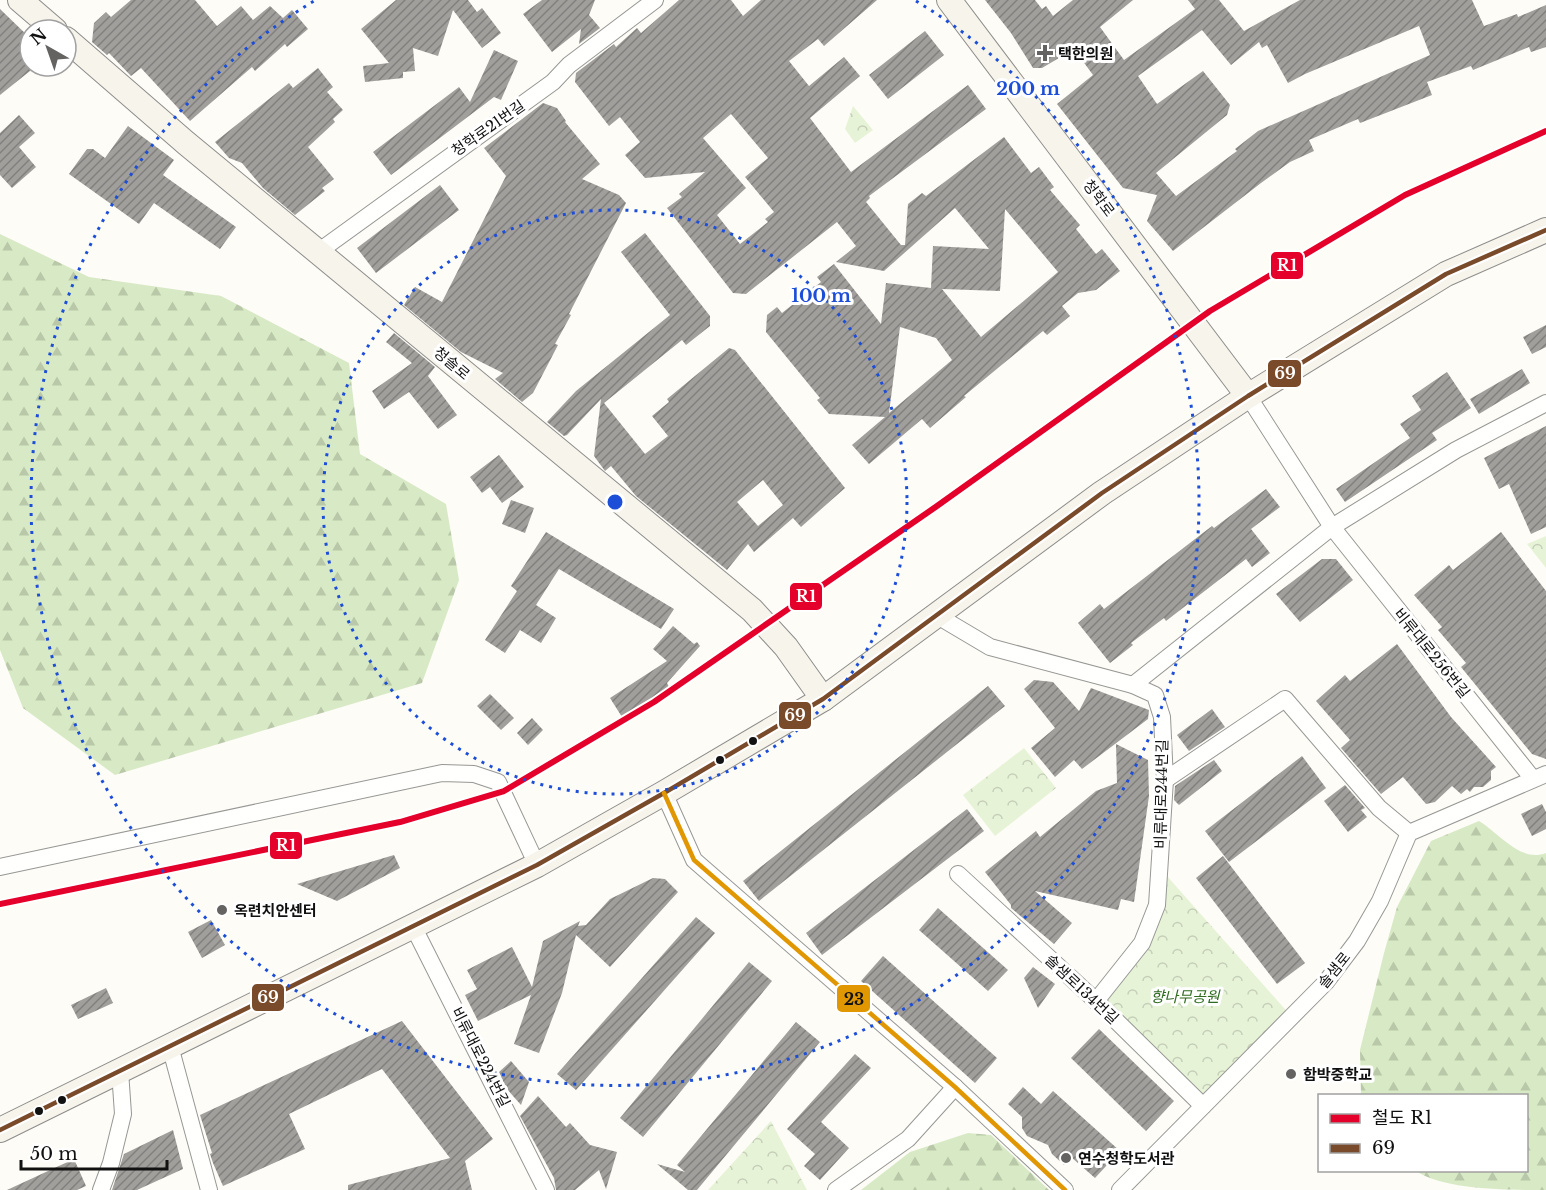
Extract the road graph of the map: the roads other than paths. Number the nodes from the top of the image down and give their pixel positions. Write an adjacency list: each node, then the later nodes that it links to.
1 (21, 0): 4 (main road)
2 (656, 0): 7 (street, 청학로21번길)
3 (949, 0): 8 (main road, 청학로)
4 (41, 18)
5 (78, 49): 7 (main road, 청솔로)
6 (1546, 230): 8 (main road)
7 (318, 252): 13 (main road, 청솔로)
8 (1248, 396): 10 (street, 비류대로256번길); 11 (main road)
9 (1546, 403): 10 (street)
10 (1332, 527): 12 (street); 14 (street, 비류대로256번길)
11 (936, 615): 12 (street, 비류대로244번길); 13 (main road)
12 (1133, 685): 15 (street, 비류대로244번길)
13 (823, 699): 16 (main road)
14 (1540, 776): 17 (street)
15 (1165, 780): 17 (street); 22 (street, 비류대로244번길)
16 (664, 793): 18 (main road); 25 (street)
17 (1409, 833): 26 (street, 솔샘로)
18 (537, 865): 19 (street); 21 (main road)
19 (0, 867)
20 (958, 874): 22 (street, 솔샘로134번길)
21 (413, 926): 23 (main road); 30 (street, 비류대로224번길)
22 (1096, 1001): 26 (street, 솔샘로134번길)
23 (170, 1046): 24 (main road); 29 (street)
24 (120, 1071): 27 (main road); 28 (street)
25 (955, 1087): 31 (street); 32 (street)
26 (1203, 1106): 33 (street, 솔샘로)
27 (0, 1130)
28 (101, 1190)
29 (208, 1190)
30 (546, 1190)
31 (836, 1190)
32 (1065, 1190)
33 (1120, 1190)

